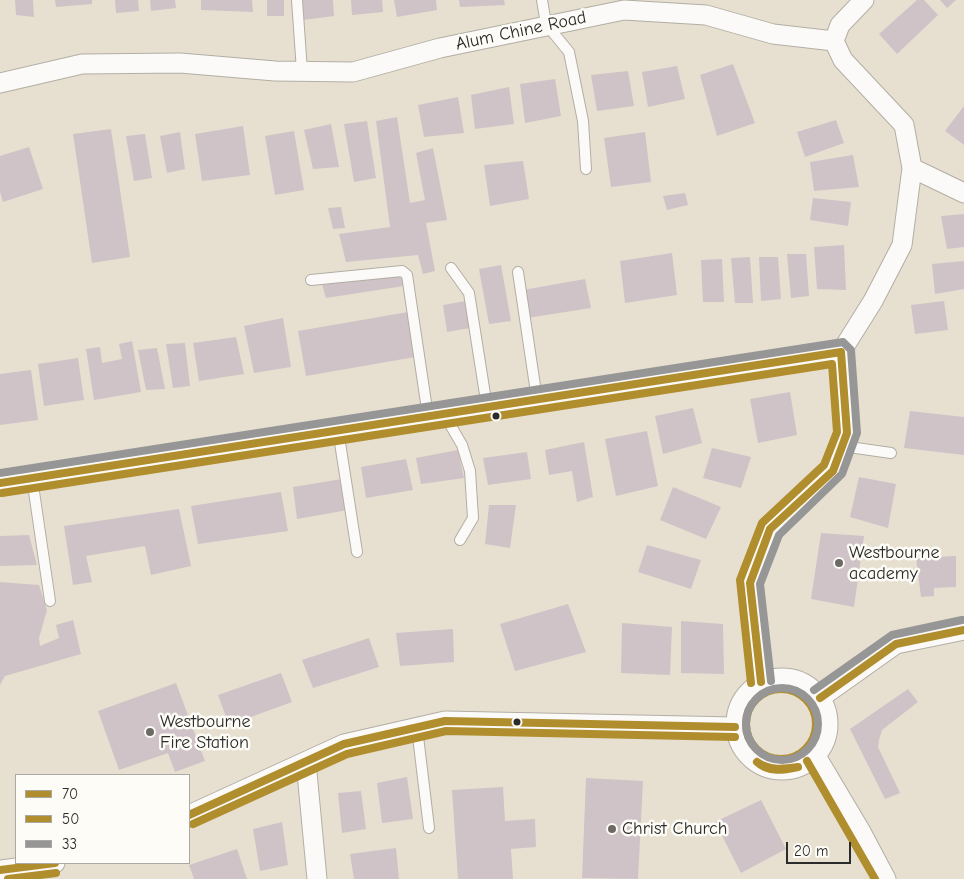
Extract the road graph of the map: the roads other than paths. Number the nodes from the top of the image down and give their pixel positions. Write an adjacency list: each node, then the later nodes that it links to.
1 (296, 0): 6 (lane)
2 (542, 0): 4 (lane)
3 (864, 0): 5 (street)
4 (546, 24): 5 (street, Alum Chine Road); 6 (street, Alum Chine Road); 9 (lane)
5 (834, 41): 8 (street)
6 (302, 71): 7 (street, Alum Chine Road)
7 (0, 83)
8 (912, 168): 10 (street); 14 (street)
9 (586, 169)
10 (964, 193)
11 (451, 268): 16 (lane)
12 (518, 272): 15 (lane)
13 (311, 280): 17 (lane)
14 (841, 352): 15 (street); 19 (street)
15 (537, 399): 16 (street)
16 (487, 407): 17 (street)
17 (436, 415): 18 (street); 23 (lane)
18 (338, 430): 21 (street); 24 (lane)
19 (842, 446): 20 (lane); 27 (street)
20 (890, 453)
21 (32, 478): 22 (street); 25 (lane)
22 (0, 483)
23 (460, 540)
24 (357, 552)
25 (50, 601)
26 (964, 630): 28 (street)
27 (761, 682): 28 (street); 29 (street)
28 (820, 698): 31 (street)
29 (735, 727): 30 (street); 31 (street)
30 (417, 728): 32 (street); 34 (lane)
31 (816, 756): 38 (street)
32 (306, 762): 33 (street); 37 (street)
33 (190, 815)
34 (429, 828)
35 (51, 869): 36 (street)
36 (0, 870)
37 (317, 879)
38 (886, 879)

